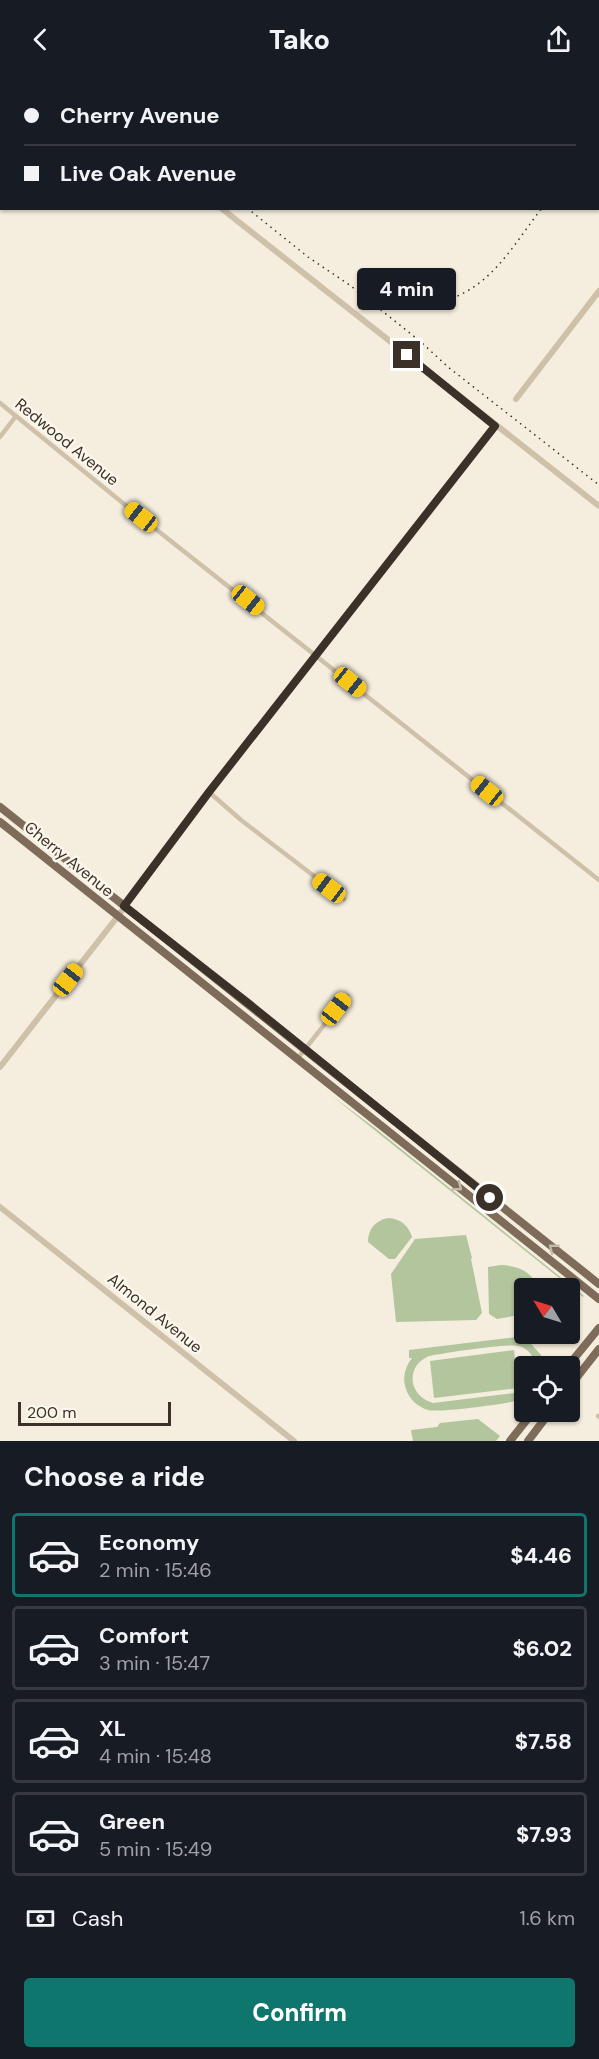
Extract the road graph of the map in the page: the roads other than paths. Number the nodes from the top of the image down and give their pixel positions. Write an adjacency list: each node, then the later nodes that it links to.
1 (224, 210): 6 (street)
2 (599, 291): 3 (street)
3 (516, 399)
4 (0, 402): 5 (street, Redwood Avenue)
5 (16, 416): 7 (street); 9 (street, Redwood Avenue)
6 (495, 426): 8 (street); 9 (street)
7 (0, 437)
8 (599, 506)
9 (316, 655): 10 (street); 13 (street, Redwood Avenue)
10 (209, 792): 14 (street); 15 (street)
11 (0, 807): 15 (main road, Cherry Avenue)
12 (0, 822): 16 (main road, Cherry Avenue)
13 (599, 880)
14 (344, 899)
15 (124, 906): 16 (street); 18 (main road, Cherry Avenue)
16 (118, 915): 19 (main road, Cherry Avenue); 20 (street)
17 (347, 996): 18 (street)
18 (304, 1050): 19 (street); 22 (main road, Cherry Avenue, one-way to 18)
19 (298, 1058): 23 (main road, Cherry Avenue, one-way to 23)
20 (0, 1067)
21 (0, 1207): 30 (street, Almond Avenue)
22 (599, 1284)
23 (599, 1299)
24 (599, 1328): 26 (main road)
25 (599, 1349): 27 (main road)
26 (576, 1356)
27 (580, 1373)
28 (525, 1422): 31 (main road)
29 (542, 1422): 32 (main road)
30 (294, 1441)
31 (510, 1441)
32 (528, 1441)

